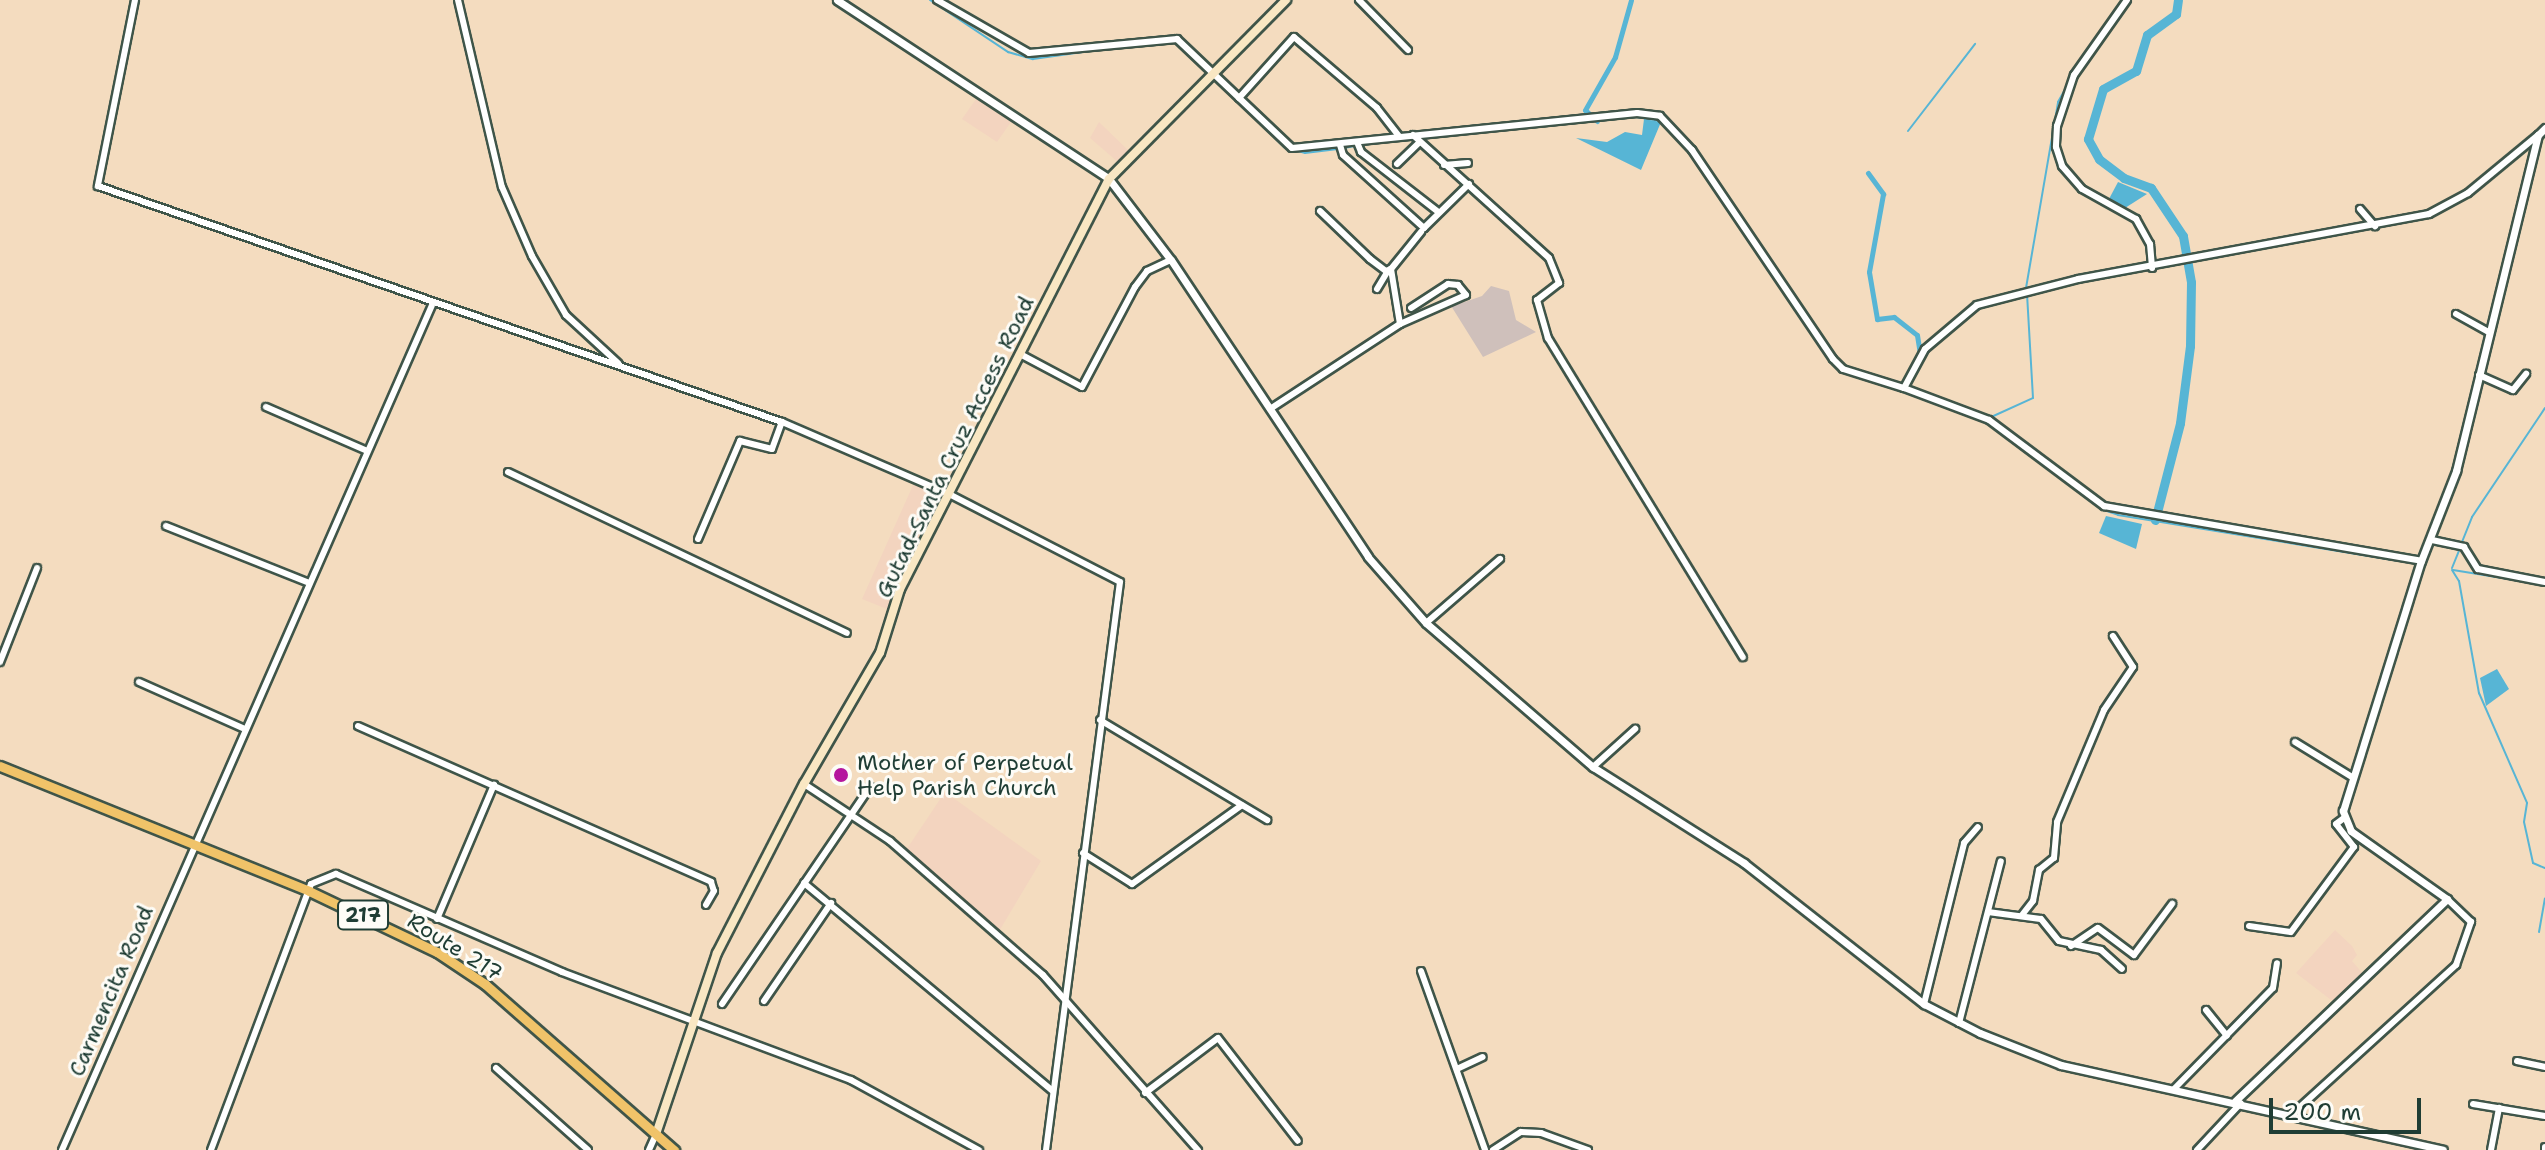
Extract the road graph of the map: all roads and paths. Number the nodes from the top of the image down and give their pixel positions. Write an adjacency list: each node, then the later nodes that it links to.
1 (135, 0): 32 (street)
2 (458, 0): 38 (street)
3 (837, 0): 21 (street)
4 (937, 0): 9 (street)
5 (1286, 0): 9 (main road, Gutad-Santa Cruz Access Road)
6 (1359, 0): 8 (street)
7 (2127, 0): 29 (street)
8 (1408, 50)
9 (1214, 73): 10 (street); 21 (main road, Gutad-Santa Cruz Access Road)
10 (1239, 98): 14 (street); 17 (street)
11 (2545, 128): 13 (street)
12 (1413, 135): 14 (street); 16 (street); 41 (street)
13 (2538, 135): 26 (street); 36 (street)
14 (1399, 136): 15 (street)
15 (1357, 142): 17 (street); 25 (street)
16 (1419, 143): 19 (street); 20 (street)
17 (1340, 145): 25 (street)
18 (1468, 163): 20 (street)
19 (1397, 164)
20 (1444, 165): 22 (street)
21 (1109, 179): 28 (street); 37 (main road, Gutad-Santa Cruz Access Road)
22 (1469, 184): 25 (street); 59 (street)
23 (2360, 209): 26 (street)
24 (1320, 211): 30 (street)
25 (1437, 211)
26 (2375, 226): 29 (street)
27 (1421, 232): 30 (street)
28 (1171, 260): 37 (street); 43 (street)
29 (2152, 268): 41 (street)
30 (1391, 269): 31 (street); 35 (street)
31 (1377, 289)
32 (432, 305): 38 (street); 45 (street, Carmencita Road)
33 (1411, 308): 35 (street)
34 (2456, 314): 36 (street)
35 (1400, 324): 43 (street)
36 (2490, 333): 40 (street)
37 (1020, 354): 47 (main road, Gutad-Santa Cruz Access Road)
38 (621, 365): 44 (street)
39 (2526, 374): 40 (street)
40 (2479, 375): 50 (street)
41 (1904, 388): 52 (street)
42 (266, 407): 45 (street)
43 (1270, 409): 56 (street)
44 (782, 422): 47 (street); 49 (street)
45 (367, 451): 54 (street, Carmencita Road)
46 (508, 472): 57 (street)
47 (949, 494): 62 (street); 70 (main road, Gutad-Santa Cruz Access Road)
48 (166, 526): 54 (street)
49 (698, 539)
50 (2432, 540): 52 (street); 55 (street)
51 (1500, 559): 56 (street)
52 (2421, 561): 69 (street)
53 (37, 568): 60 (street)
54 (307, 582): 64 (street, Carmencita Road)
55 (2545, 582)
56 (1426, 623): 68 (street)
57 (847, 633)
58 (2113, 636): 88 (street)
59 (1743, 657)
60 (0, 662)
61 (139, 682): 64 (street)
62 (1100, 720): 73 (street); 79 (street)
63 (358, 726): 71 (street)
64 (243, 728): 78 (street, Carmencita Road)
65 (1635, 729): 68 (street)
66 (2295, 742): 69 (street)
67 (0, 766): 78 (main road, Route 217 / 217)
68 (1593, 767): 98 (street)
69 (2352, 777): 75 (street)
70 (804, 784): 74 (street); 100 (main road, Gutad-Santa Cruz Access Road)
71 (494, 785): 86 (street); 89 (street)
72 (870, 787): 74 (street)
73 (1242, 805): 76 (street); 79 (street)
74 (853, 813): 81 (street); 95 (street)
75 (2344, 818): 83 (street); 90 (street)
76 (1267, 820)
77 (1978, 827): 98 (street)
78 (193, 845): 82 (main road, Route 217 / 217); 118 (street, Carmencita Road)
79 (1083, 853): 95 (street)
80 (2001, 861): 87 (street)
81 (804, 883): 84 (street); 97 (street)
82 (309, 891): 89 (street); 116 (main road, Route 217 / 217); 119 (street)
83 (2447, 899): 111 (street); 115 (street)
84 (831, 903): 96 (street); 109 (street)
85 (2172, 904): 91 (street)
86 (706, 905)
87 (1988, 912): 88 (street); 101 (street)
88 (2022, 915): 91 (street)
89 (437, 919): 100 (street)
90 (2249, 926)
91 (2071, 946): 93 (street)
92 (2277, 963): 102 (street)
93 (2122, 969)
94 (1421, 971): 107 (street)
95 (1065, 998): 109 (street); 110 (street)
96 (764, 1001)
97 (722, 1004)
98 (1924, 1004): 101 (street)
99 (2206, 1010): 102 (street)
100 (690, 1022): 116 (main road, Gutad-Santa Cruz Access Road); 123 (street)
101 (1959, 1023): 108 (street)
102 (2227, 1036): 108 (street)
103 (1483, 1057): 107 (street)
104 (2517, 1061): 105 (street)
105 (2545, 1067)
106 (496, 1068): 120 (street)
107 (1459, 1068): 126 (street)
108 (2174, 1089): 111 (street)
109 (1053, 1091): 124 (street)
110 (1145, 1093): 117 (street); 125 (street)
111 (2238, 1102): 115 (street); 129 (street)
112 (2473, 1104): 113 (street)
113 (2499, 1108): 114 (street); 131 (street)
114 (2545, 1116)
115 (2289, 1117): 130 (street)
116 (656, 1134): 121 (street); 122 (main road, Route 217 / 217)
117 (1298, 1141)
118 (62, 1150)
119 (211, 1150)
120 (588, 1150)
121 (649, 1150)
122 (674, 1150)
123 (979, 1150)
124 (1046, 1150)
125 (1198, 1150)
126 (1485, 1150)
127 (1493, 1150): 128 (street)
128 (1588, 1150)
129 (2197, 1150)
130 (2443, 1150)
131 (2491, 1150)

